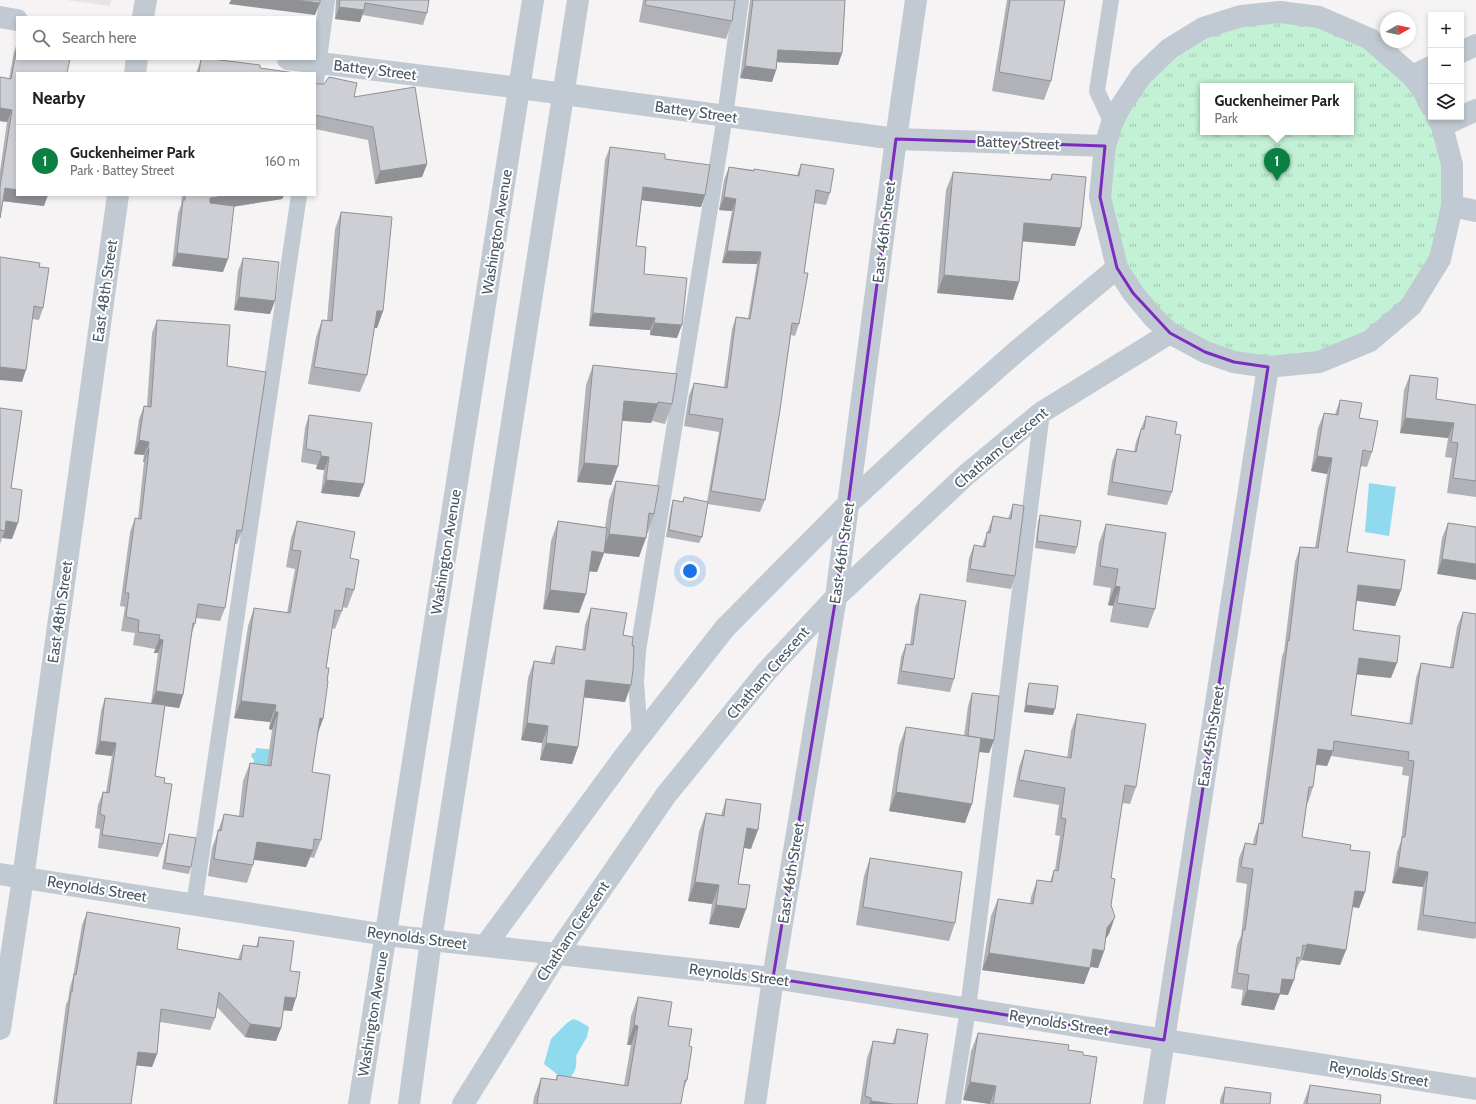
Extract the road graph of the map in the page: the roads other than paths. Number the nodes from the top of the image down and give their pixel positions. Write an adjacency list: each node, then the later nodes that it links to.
1 (146, 0): 9 (street)
2 (327, 0): 16 (lane)
3 (533, 0): 20 (street, Washington Avenue)
4 (578, 0): 21 (street)
5 (741, 0): 24 (lane)
6 (916, 0): 27 (street, East 46th Street)
7 (1111, 0): 26 (lane)
8 (1320, 9): 17 (street); 26 (street)
9 (144, 16)
10 (0, 17): 11 (street)
11 (16, 20)
12 (1476, 45): 13 (street)
13 (1464, 51)
14 (137, 60): 18 (street)
15 (296, 60): 16 (street, Battey Street)
16 (319, 63): 19 (lane); 20 (street, Battey Street)
17 (1422, 71): 22 (street)
18 (135, 72)
19 (316, 82)
20 (520, 88): 21 (street, Battey Street); 43 (street, Washington Avenue)
21 (564, 94): 24 (street, Battey Street); 44 (street)
22 (1428, 100)
23 (1476, 110): 25 (street)
24 (725, 116): 27 (street, Battey Street); 39 (lane)
25 (1439, 122): 31 (street)
26 (1112, 124): 28 (street)
27 (896, 139): 28 (street, Battey Street); 37 (street, East 46th Street)
28 (1105, 146): 33 (street)
29 (118, 196): 41 (street, East 48th Street)
30 (299, 196): 42 (lane)
31 (1452, 206): 32 (street); 35 (street)
32 (1476, 211)
33 (1117, 268): 34 (street); 37 (street)
34 (1170, 333): 35 (street); 36 (street, Chatham Crescent)
35 (1268, 367): 50 (street, East 45th Street)
36 (1042, 412): 38 (street, Chatham Crescent); 48 (lane)
37 (848, 504): 38 (street, East 46th Street); 39 (street)
38 (836, 597): 46 (street, Chatham Crescent); 47 (street, East 46th Street)
39 (640, 736): 45 (street)
40 (0, 874): 41 (street, Reynolds Street)
41 (23, 878): 42 (street, Reynolds Street); 49 (street, East 48th Street)
42 (194, 905): 43 (street, Reynolds Street)
43 (386, 935): 44 (street, Reynolds Street); 52 (street, Washington Avenue)
44 (431, 940): 45 (street, Reynolds Street); 53 (street)
45 (485, 946): 46 (street, Reynolds Street)
46 (556, 955): 47 (street, Reynolds Street); 54 (street, Chatham Crescent)
47 (773, 978): 48 (street, Reynolds Street); 55 (street, East 46th Street)
48 (968, 1009): 50 (street, Reynolds Street); 56 (lane)
49 (0, 1029)
50 (1164, 1040): 51 (street, Reynolds Street); 57 (street, East 45th Street)
51 (1476, 1089)
52 (359, 1104)
53 (409, 1104)
54 (463, 1104)
55 (755, 1104)
56 (953, 1104)
57 (1154, 1104)

